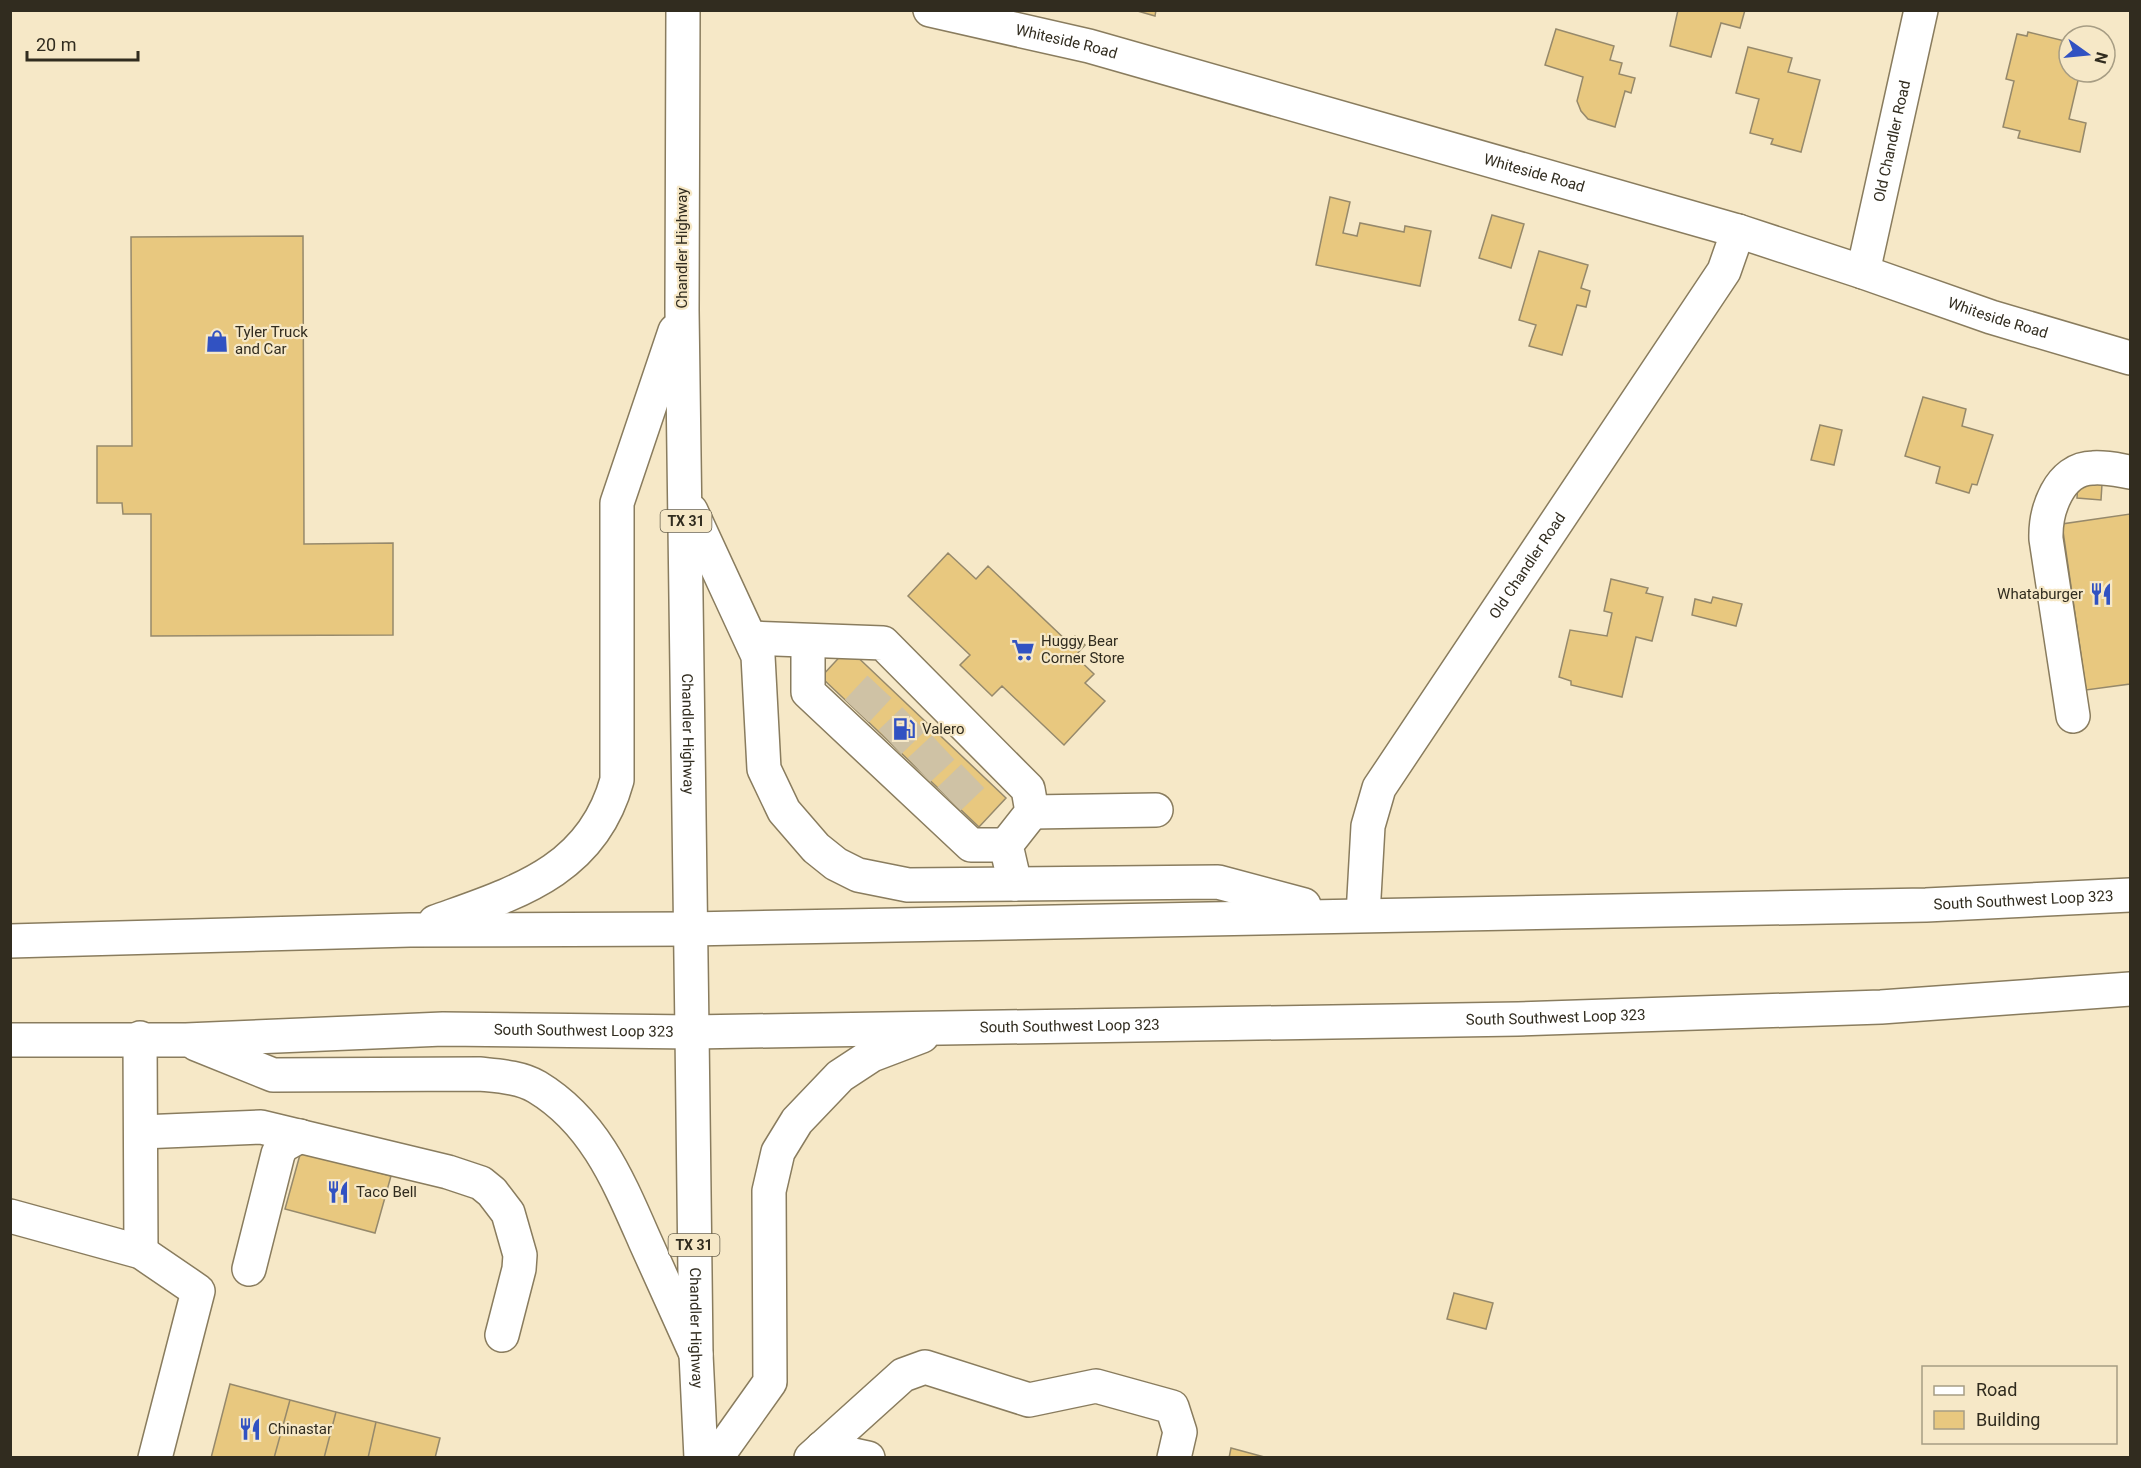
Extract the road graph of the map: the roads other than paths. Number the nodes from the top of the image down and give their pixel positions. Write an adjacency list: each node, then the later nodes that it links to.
1 (683, 10): 6 (main road, Chandler Highway / TX 31)
2 (930, 10): 4 (main road, Whiteside Road)
3 (1921, 10): 5 (main road, Old Chandler Road)
4 (1738, 231): 5 (main road, Whiteside Road); 18 (main road, Old Chandler Road)
5 (1863, 272): 7 (main road, Whiteside Road)
6 (682, 310): 9 (main road, Chandler Highway / TX 31); 20 (main road)
7 (2130, 358)
8 (2130, 472): 12 (main road)
9 (686, 500): 10 (main road); 19 (main road, Chandler Highway / TX 31)
10 (751, 638): 11 (main road); 16 (main road)
11 (808, 641): 14 (main road); 15 (main road)
12 (2073, 716)
13 (1156, 810): 14 (main road)
14 (1032, 812): 15 (main road)
15 (1006, 845): 16 (main road)
16 (1015, 884): 18 (main road)
17 (2130, 895): 18 (main road, South Southwest Loop 323)
18 (1350, 915): 19 (main road, South Southwest Loop 323)
19 (690, 929): 20 (main road, South Southwest Loop 323); 24 (main road, Chandler Highway / TX 31)
20 (410, 930): 21 (main road, South Southwest Loop 323)
21 (10, 941)
22 (2130, 988): 23 (main road, South Southwest Loop 323)
23 (950, 1027): 24 (main road, South Southwest Loop 323); 38 (main road)
24 (692, 1032): 27 (main road, South Southwest Loop 323); 34 (main road, Chandler Highway / TX 31)
25 (141, 1038): 26 (main road, South Southwest Loop 323); 27 (main road, South Southwest Loop 323); 28 (main road)
26 (10, 1040)
27 (186, 1040): 34 (main road)
28 (141, 1132): 29 (main road); 31 (main road)
29 (300, 1136): 32 (main road); 33 (main road)
30 (10, 1216): 31 (main road)
31 (141, 1252): 36 (main road)
32 (249, 1269)
33 (502, 1335)
34 (696, 1354): 37 (main road, Chandler Highway / TX 31)
35 (817, 1453): 39 (main road); 40 (main road)
36 (155, 1458)
37 (701, 1458)
38 (716, 1458)
39 (867, 1458)
40 (1174, 1458)

